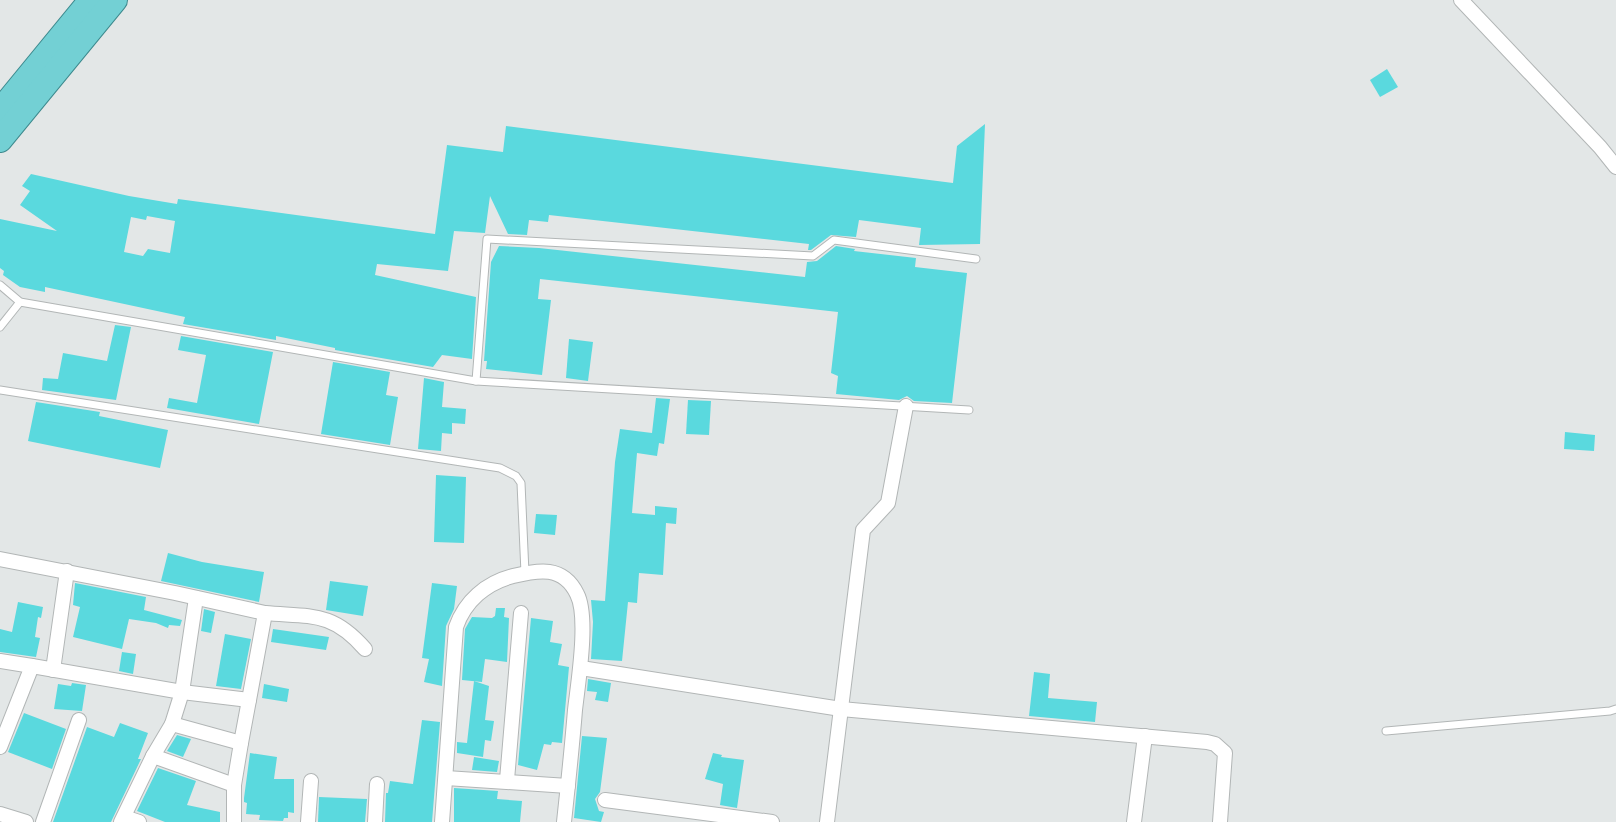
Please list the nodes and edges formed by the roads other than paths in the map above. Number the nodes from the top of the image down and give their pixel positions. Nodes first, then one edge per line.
1 (92, 0) edge
2 (115, 0) edge
3 (1461, 0) edge
4 (0, 111) edge
5 (0, 140) edge
6 (1616, 167) edge
7 (976, 259) dead end
8 (0, 285) edge
9 (20, 302) junction
10 (0, 327) edge
11 (476, 381) junction
12 (0, 390) edge
13 (906, 406) junction
14 (969, 410) dead end
15 (1, 564) edge
16 (67, 571) junction
17 (525, 573) junction
18 (196, 597) junction
19 (265, 613) junction
20 (521, 613) dead end
21 (365, 649) dead end
22 (0, 660) edge
23 (32, 666) junction
24 (581, 668) junction
25 (53, 670) junction
26 (182, 692) junction
27 (249, 700) junction
28 (841, 709) junction
29 (1616, 709) edge
30 (79, 720) dead end
31 (5, 723) edge
32 (172, 724) junction
33 (1386, 732) dead end
34 (1145, 736) junction
35 (241, 743) junction
36 (0, 747) edge
37 (153, 756) junction
38 (446, 778) junction
39 (507, 780) junction
40 (311, 781) dead end
41 (377, 784) dead end
42 (234, 785) junction
43 (568, 786) junction
44 (605, 800) dead end
45 (0, 814) edge
46 (122, 819) edge
47 (26, 822) edge
48 (43, 822) edge
49 (139, 822) edge
50 (234, 822) edge
51 (308, 822) edge
52 (375, 822) edge
53 (442, 822) edge
54 (564, 822) edge
55 (772, 822) edge
56 (827, 822) edge
57 (1134, 822) edge
58 (1220, 822) edge

1 - 4 highway
2 - 5 highway
3 - 6 street
7 - 11 lane
8 - 9 lane
9 - 10 lane
9 - 11 lane
11 - 13 lane
12 - 17 lane
13 - 14 lane
13 - 28 street
15 - 16 street
16 - 18 street
16 - 25 street
17 - 24 street
17 - 38 street
18 - 19 street
18 - 26 street
19 - 21 street
19 - 27 street
20 - 39 street
22 - 23 street
23 - 25 street
23 - 31 street
24 - 28 street
24 - 43 street
25 - 26 street
26 - 27 street
26 - 32 street
27 - 35 street
28 - 34 street
28 - 56 street
29 - 33 lane
30 - 48 street
31 - 36 street
32 - 35 street
32 - 37 street
34 - 57 street
34 - 58 street
35 - 42 street
37 - 42 street
37 - 46 street
38 - 39 street
38 - 53 street
39 - 43 street
40 - 51 street
41 - 52 street
42 - 50 street
43 - 54 street
44 - 55 street
45 - 47 street
46 - 49 street

